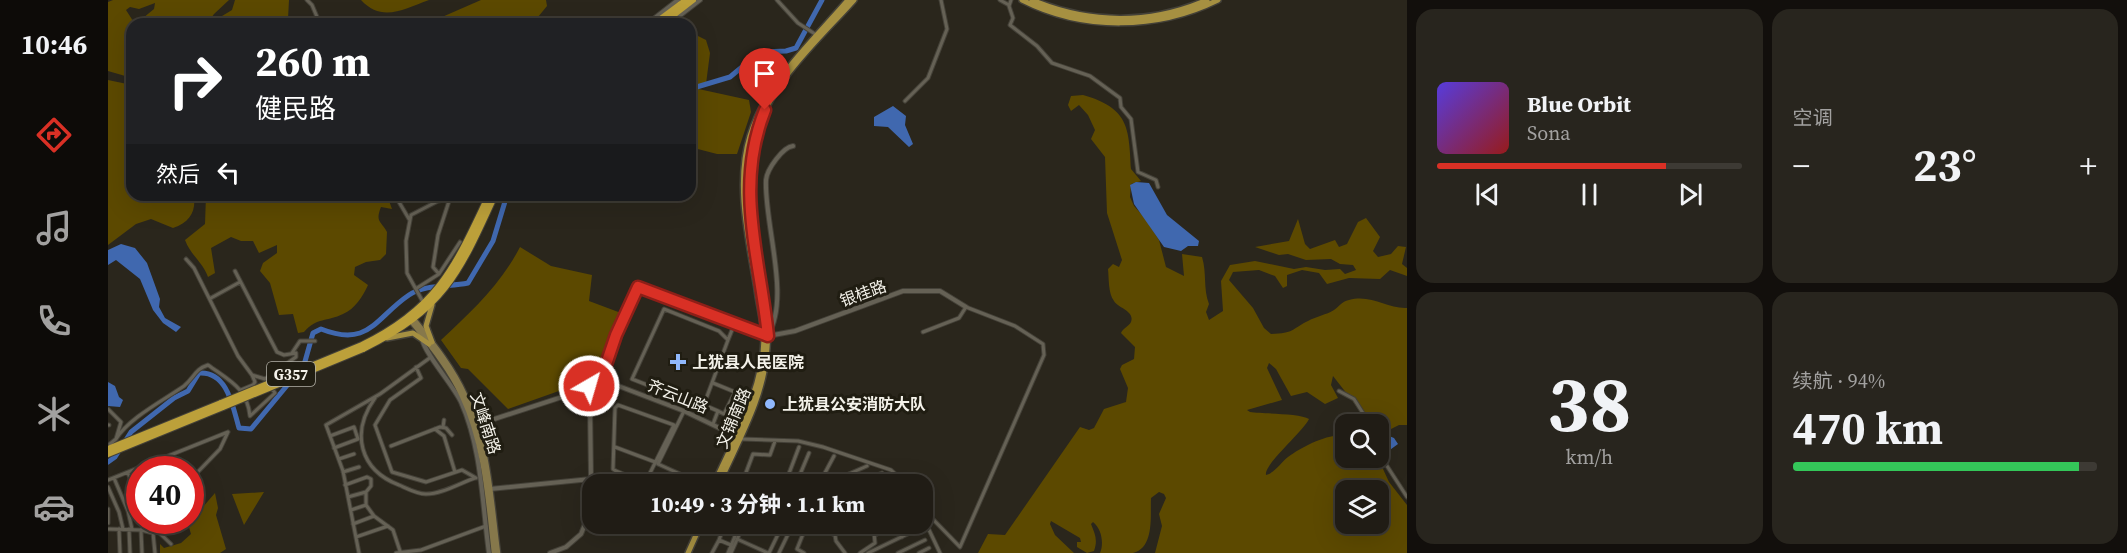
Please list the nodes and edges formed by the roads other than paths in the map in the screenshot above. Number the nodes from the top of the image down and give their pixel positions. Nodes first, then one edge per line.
1 (307, 0) edge
2 (678, 0) edge
3 (686, 0) edge
4 (693, 0) edge
5 (700, 0) edge
6 (777, 0) edge
7 (848, 0) edge
8 (854, 0) edge
9 (941, 0) edge
10 (1000, 0) edge
11 (1011, 0) edge
12 (1022, 0) edge
13 (1032, 0) edge
14 (1207, 0) edge
15 (1218, 0) edge
16 (1198, 2) edge
17 (1009, 6) junction
18 (317, 18) edge
19 (655, 18) edge
20 (662, 18) edge
21 (670, 18) edge
22 (677, 18) edge
23 (817, 35) junction
24 (905, 101) dead end
25 (793, 146) dead end
26 (1158, 187) dead end
27 (438, 201) edge
28 (450, 201) edge
29 (489, 201) edge
30 (399, 202) dead end
31 (410, 221) junction
32 (460, 242) dead end
33 (186, 259) dead end
34 (235, 271) dead end
35 (439, 274) junction
36 (240, 282) junction
37 (417, 288) junction
38 (210, 298) junction
39 (433, 301) junction
40 (424, 304) junction
41 (966, 307) junction
42 (412, 319) junction
43 (734, 326) junction
44 (923, 332) dead end
45 (766, 336) junction
46 (422, 337) junction
47 (386, 339) junction
48 (728, 340) junction
49 (315, 341) dead end
50 (430, 343) junction
51 (363, 347) junction
52 (292, 353) junction
53 (432, 356) junction
54 (416, 367) junction
55 (252, 375) junction
56 (264, 379) junction
57 (600, 382) junction
58 (713, 383) junction
59 (240, 390) junction
60 (1339, 391) dead end
61 (376, 397) junction
62 (706, 398) junction
63 (687, 402) junction
64 (703, 405) junction
65 (108, 409) edge
66 (684, 411) junction
67 (718, 411) junction
68 (1364, 414) edge
69 (444, 420) dead end
70 (713, 424) junction
71 (473, 426) junction
72 (443, 427) junction
73 (163, 429) junction
74 (435, 429) junction
75 (448, 430) junction
76 (452, 435) dead end
77 (330, 436) junction
78 (444, 436) junction
79 (737, 437) junction
80 (116, 439) junction
81 (774, 441) junction
82 (391, 446) dead end
83 (109, 447) edge
84 (615, 447) junction
85 (799, 447) dead end
86 (334, 448) junction
87 (809, 453) dead end
88 (108, 454) edge
89 (354, 454) dead end
90 (170, 456) edge
91 (834, 456) dead end
92 (339, 459) junction
93 (655, 462) junction
94 (204, 466) edge
95 (867, 466) dead end
96 (359, 467) dead end
97 (1388, 468) edge
98 (343, 472) junction
99 (455, 472) junction
100 (126, 474) edge
101 (591, 474) edge
102 (624, 474) edge
103 (651, 474) edge
104 (680, 474) edge
105 (723, 474) edge
106 (746, 474) edge
107 (789, 474) edge
108 (800, 474) edge
109 (824, 474) edge
110 (849, 474) edge
111 (895, 474) edge
112 (114, 478) junction
113 (483, 478) junction
114 (108, 480) edge
115 (582, 480) edge
116 (345, 485) junction
117 (108, 487) edge
118 (489, 489) junction
119 (366, 492) junction
120 (347, 497) junction
121 (1407, 497) edge
122 (366, 505) junction
123 (126, 506) edge
124 (108, 509) edge
125 (350, 511) junction
126 (374, 516) junction
127 (933, 519) edge
128 (108, 523) edge
129 (353, 524) junction
130 (490, 525) junction
131 (387, 526) junction
132 (108, 529) edge
133 (121, 529) junction
134 (126, 529) edge
135 (582, 532) edge
136 (130, 534) edge
137 (141, 534) edge
138 (153, 534) edge
139 (160, 534) edge
140 (695, 534) edge
141 (721, 534) edge
142 (736, 534) edge
143 (739, 534) edge
144 (778, 534) edge
145 (788, 534) edge
146 (803, 534) edge
147 (834, 534) edge
148 (901, 534) edge
149 (908, 534) edge
150 (931, 534) edge
151 (874, 535) edge
152 (356, 537) junction
153 (902, 537) junction
154 (737, 539) junction
155 (719, 540) junction
156 (925, 540) dead end
157 (171, 544) dead end
158 (731, 544) junction
159 (929, 548) dead end
160 (795, 551) edge
161 (398, 552) edge
162 (120, 553) edge
163 (130, 553) edge
164 (142, 553) edge
165 (155, 553) edge
166 (359, 553) edge
167 (489, 553) edge
168 (496, 553) edge
169 (550, 553) edge
170 (686, 553) edge
171 (712, 553) edge
172 (729, 553) edge
173 (769, 553) edge
174 (779, 553) edge
175 (804, 553) edge
176 (843, 553) edge
177 (860, 553) edge
178 (868, 553) edge
179 (898, 553) edge
180 (919, 553) edge
181 (940, 553) edge

1 - 18 street
2 - 19 street
3 - 20 highway
4 - 21 highway
5 - 22 street
6 - 23 street
7 - 23 main road, 文锦南路
8 - 45 main road, 文锦南路
9 - 24 street
10 - 17 street
11 - 17 street
12 - 15 main road
13 - 16 main road
14 - 16 main road
17 - 26 street
23 - 45 main road, 文锦南路
25 - 45 street
27 - 31 street
28 - 35 street
29 - 39 highway, G357
30 - 31 street
31 - 37 street
32 - 35 street
33 - 38 street
34 - 36 street
35 - 37 street
36 - 38 street
36 - 52 street
37 - 40 street
38 - 55 street
39 - 40 highway, G357
39 - 42 highway, G357
39 - 50 main road
40 - 42 highway, G357
41 - 44 street
41 - 45 street, 银桂路
41 - 127 street
42 - 46 main road
42 - 47 highway, G357
42 - 50 main road, 文峰南路
42 - 51 highway, G357
43 - 45 street
43 - 48 street
43 - 57 street
45 - 79 main road, 文锦南路
46 - 47 main road
46 - 50 main road
46 - 53 street
47 - 51 highway, G357
48 - 58 street
48 - 63 street
49 - 52 street
50 - 71 main road, 文峰南路
51 - 73 highway, G357, bridge
52 - 56 street
53 - 54 street
53 - 71 street
54 - 61 street
54 - 99 street
55 - 56 street
55 - 59 street
56 - 59 street
57 - 66 street, 齐云山路
57 - 71 street
57 - 101 street
58 - 62 street
58 - 67 street
59 - 80 street
60 - 68 street
61 - 77 street
61 - 113 street
62 - 63 street
62 - 64 street
63 - 64 street
64 - 67 street
65 - 80 street
66 - 70 street, 齐云山路
66 - 104 street
67 - 70 street
69 - 72 street
70 - 79 street, 齐云山路
71 - 113 main road, 文峰南路
71 - 113 street
72 - 74 street
72 - 75 street
73 - 83 highway, G357
73 - 88 highway, G357
74 - 78 street
74 - 82 street
75 - 76 street
75 - 78 street
77 - 86 street
77 - 86 street
78 - 99 street
79 - 81 street
79 - 105 main road, 文锦南路
80 - 83 street
81 - 106 street
81 - 111 street
84 - 93 street
84 - 93 street
84 - 102 street
85 - 107 street
86 - 92 street
87 - 108 street
89 - 92 street
90 - 94 street
91 - 109 street
92 - 98 street
93 - 103 street
95 - 110 street
96 - 98 street
97 - 121 street
98 - 116 street
99 - 113 street
100 - 112 street
112 - 114 street
112 - 123 street
113 - 118 main road, 文峰南路
113 - 130 street
115 - 118 street
116 - 119 street
116 - 120 street
117 - 133 street
118 - 130 main road, 文峰南路
119 - 120 street
119 - 122 street
120 - 125 street
122 - 125 street
122 - 126 street
124 - 128 street
125 - 129 street
126 - 129 street
126 - 131 street
129 - 152 street
130 - 161 street
130 - 167 street
130 - 168 main road, 文峰南路
131 - 152 street
131 - 161 street
132 - 133 street
133 - 134 street
133 - 162 street
135 - 169 street
136 - 163 street
137 - 164 street
138 - 165 street
139 - 157 street
140 - 170 main road
141 - 155 street
142 - 158 street
143 - 154 street
144 - 173 street
145 - 174 street
146 - 160 street
147 - 176 street
148 - 153 street
149 - 153 street
150 - 181 street
151 - 177 street
152 - 166 street
153 - 178 street
154 - 172 street
154 - 173 street
155 - 158 street
155 - 171 street
156 - 179 street
158 - 172 street
159 - 180 street
160 - 175 street

